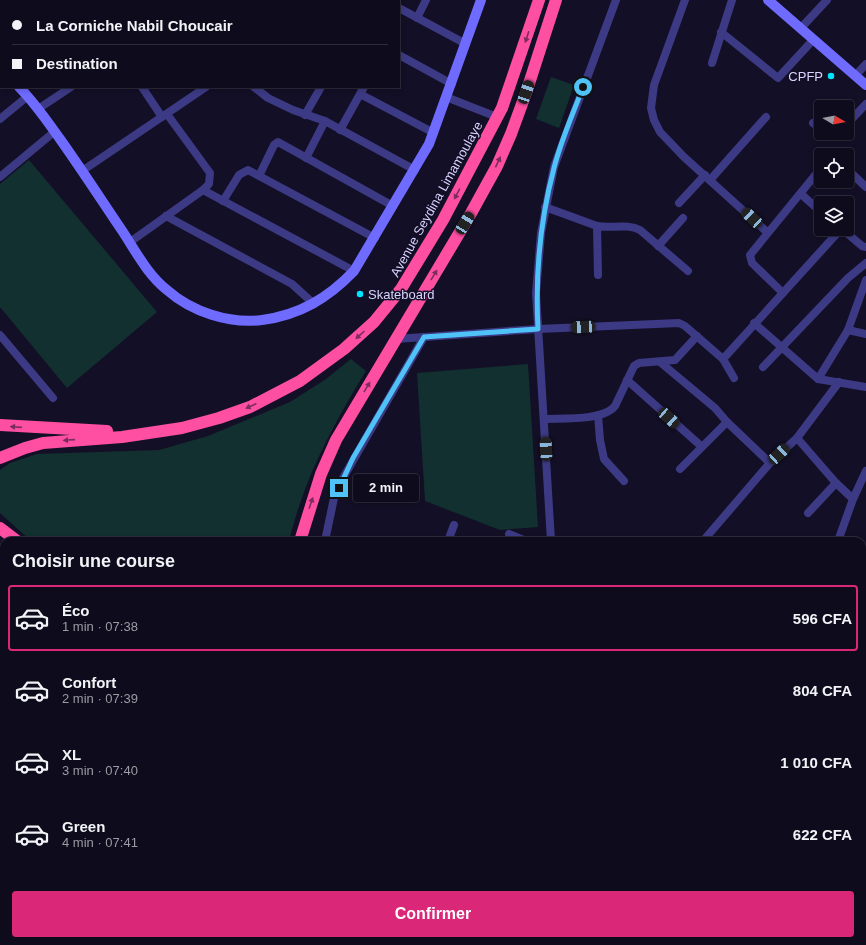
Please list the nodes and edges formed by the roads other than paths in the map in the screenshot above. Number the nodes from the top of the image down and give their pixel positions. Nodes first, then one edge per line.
1 (426, 0) edge
2 (482, 0) edge
3 (539, 0) edge
4 (556, 0) edge
5 (616, 0) edge
6 (685, 0) edge
7 (732, 0) edge
8 (827, 0) edge
9 (772, 1) edge
10 (400, 9) edge
11 (417, 18) junction
12 (800, 29) junction
13 (721, 32) junction
14 (813, 40) junction
15 (466, 44) junction
16 (400, 56) edge
17 (712, 63) dead end
18 (866, 64) edge
19 (855, 76) junction
20 (452, 84) junction
21 (866, 86) edge
22 (20, 88) edge
23 (70, 88) edge
24 (143, 88) edge
25 (204, 88) edge
26 (255, 88) edge
27 (320, 88) edge
28 (362, 91) edge
29 (28, 96) junction
30 (446, 97) junction
31 (866, 104) edge
32 (38, 109) junction
33 (164, 115) junction
34 (305, 115) junction
35 (497, 117) junction
36 (766, 117) dead end
37 (854, 117) edge
38 (0, 119) edge
39 (325, 121) junction
40 (340, 130) junction
41 (54, 132) junction
42 (434, 133) junction
43 (306, 158) junction
44 (415, 170) junction
45 (82, 171) junction
46 (259, 176) junction
47 (854, 176) edge
48 (0, 177) edge
49 (814, 177) edge
50 (708, 178) junction
51 (866, 187) edge
52 (203, 190) junction
53 (800, 194) junction
54 (223, 201) junction
55 (679, 204) dead end
56 (393, 206) junction
57 (814, 206) edge
58 (545, 208) junction
59 (166, 216) junction
60 (683, 218) dead end
61 (597, 226) junction
62 (767, 232) junction
63 (836, 236) edge
64 (850, 236) edge
65 (374, 238) junction
66 (130, 242) junction
67 (658, 246) junction
68 (866, 247) edge
69 (866, 263) edge
70 (688, 270) dead end
71 (354, 271) junction
72 (598, 275) dead end
73 (866, 280) edge
74 (783, 293) junction
75 (314, 304) junction
76 (754, 323) junction
77 (538, 329) junction
78 (848, 330) junction
79 (866, 334) edge
80 (0, 335) edge
81 (697, 336) junction
82 (424, 337) junction
83 (396, 339) junction
84 (781, 348) junction
85 (723, 359) junction
86 (660, 362) junction
87 (763, 367) dead end
88 (734, 378) dead end
89 (818, 379) junction
90 (627, 380) junction
91 (839, 382) junction
92 (866, 387) edge
93 (53, 398) dead end
94 (598, 415) junction
95 (544, 419) junction
96 (727, 422) junction
97 (0, 425) edge
98 (150, 433) junction
99 (797, 438) junction
100 (701, 446) junction
101 (0, 458) edge
102 (770, 463) junction
103 (680, 469) dead end
104 (865, 474) edge
105 (624, 481) dead end
106 (836, 483) junction
107 (853, 499) junction
108 (808, 513) dead end
109 (454, 525) dead end
110 (0, 528) edge
111 (508, 534) dead end
112 (12, 537) edge
113 (301, 537) edge
114 (326, 537) edge
115 (450, 537) edge
116 (516, 537) edge
117 (551, 537) edge
118 (708, 537) edge
119 (839, 537) edge

1 - 11 street
2 - 15 street
3 -> 35 highway, Avenue Seydina Limamoulaye
83 -> 4 highway
5 - 58 street
6 - 50 street
7 - 13 street
8 - 12 street
9 - 12 street
10 - 11 street
11 - 15 street
12 - 14 street
13 - 14 street
13 - 17 street
14 - 19 street
15 - 20 street
16 - 20 street
18 - 19 street
19 - 21 street
20 - 30 street
22 - 29 street
23 - 32 street
24 - 33 street
25 - 33 street
26 - 34 street
27 - 34 street
28 - 40 street
28 - 42 street
29 - 32 street
29 - 38 street
30 - 35 street
30 - 42 street
31 - 37 street
32 - 41 street
33 - 45 street
33 - 52 street
34 - 39 street
35 -> 98 highway, Avenue Seydina Limamoulaye
36 - 50 street
39 - 40 street
39 - 43 street
40 - 44 street
41 - 45 street
41 - 48 street
42 - 44 street
43 - 46 street
43 - 56 street
44 - 56 street
45 - 66 street
46 - 54 street
46 - 65 street
47 - 51 street
49 - 53 street
50 - 55 street
50 - 62 street
52 - 54 street
52 - 59 street
53 - 57 street
53 - 62 street
54 - 71 street
56 - 65 street
58 - 61 street
58 - 77 street
59 - 66 street
59 - 75 street
60 - 67 street
61 - 67 street
61 - 72 street
62 - 74 street
63 - 74 street
64 - 68 street
65 - 71 street
66 - 75 street
67 - 70 street
69 - 84 street
71 - 75 street
73 - 78 street
74 - 76 street
76 - 84 street
76 - 85 street
77 - 81 street
77 - 82 street
77 - 95 street
78 - 79 street
78 - 89 street
80 - 93 street
81 - 85 street
81 - 86 street
82 - 83 street
82 - 114 street
113 -> 83 highway
84 - 87 street
84 - 89 street
85 - 88 street
86 - 90 street
86 - 96 street
89 - 91 street
90 - 94 street
90 - 100 street
91 - 92 street
91 - 99 street
94 - 95 street
94 - 105 street
95 - 117 street
96 - 100 street
96 - 102 street
98 -> 97 highway
98 -> 101 highway
99 - 102 street
99 - 106 street
100 - 103 street
102 - 118 street
104 - 107 street
106 - 107 street
106 - 108 street
107 - 119 street
109 - 115 street
110 - 112 highway
111 - 116 street

